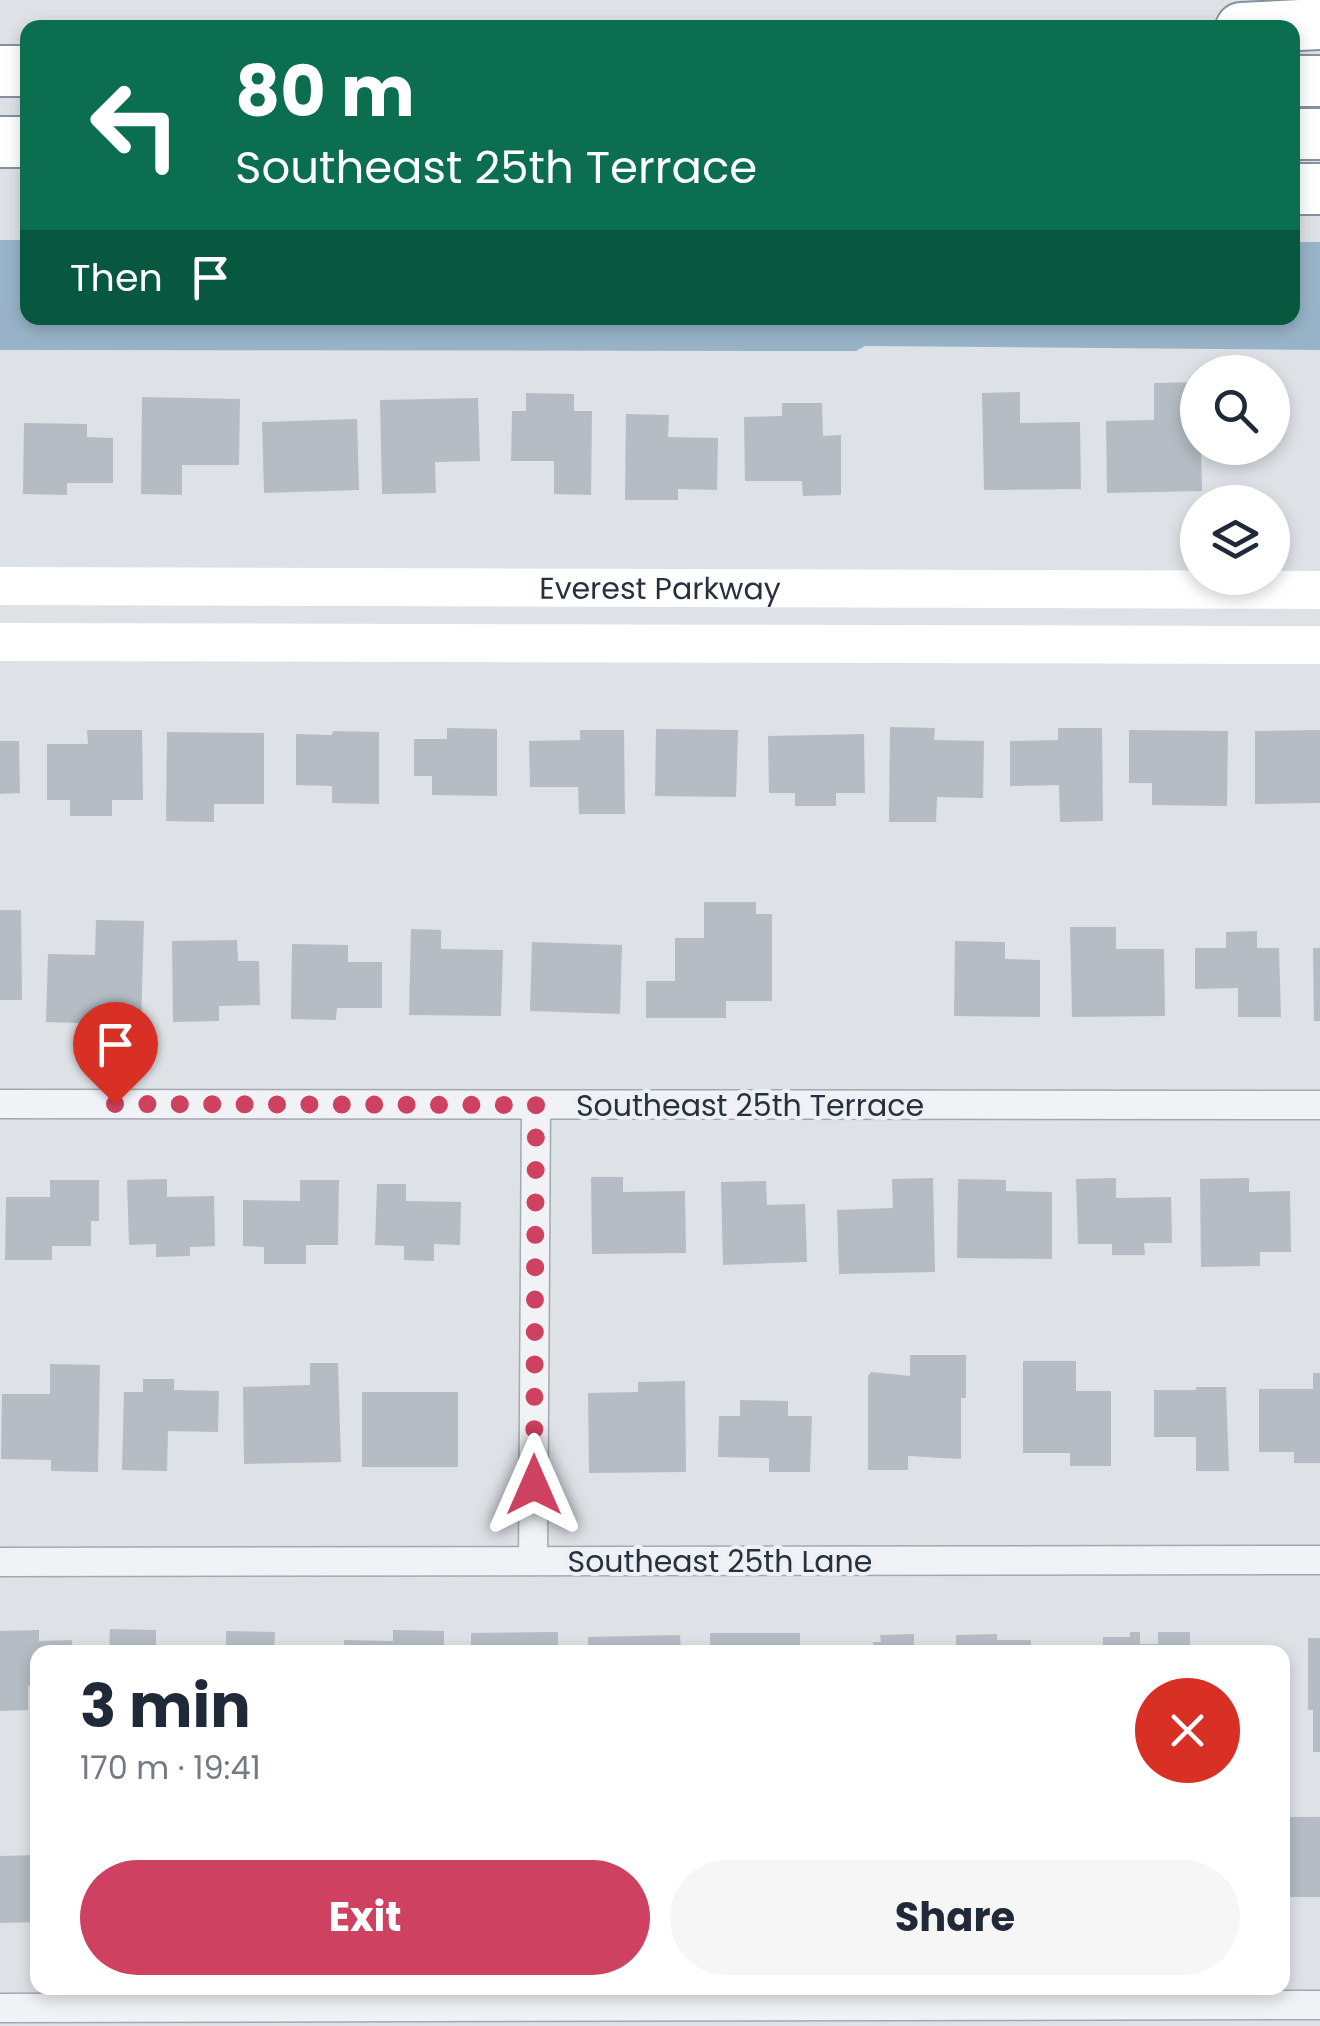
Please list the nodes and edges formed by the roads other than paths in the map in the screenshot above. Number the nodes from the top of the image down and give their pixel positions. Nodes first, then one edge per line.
1 (0, 586) edge
2 (915, 589) junction
3 (1320, 590) edge
4 (0, 642) edge
5 (914, 644) junction
6 (1320, 645) edge
7 (0, 1104) edge
8 (1320, 1104) edge
9 (536, 1105) junction
10 (1320, 1560) edge
11 (534, 1561) junction
12 (0, 1562) edge
13 (1320, 2006) edge
14 (0, 2008) edge
15 (546, 2017) edge

1 - 2 street, Everest Parkway
2 - 3 street, Everest Parkway
2 - 5 street
4 - 5 street, Everest Parkway
5 - 6 street, Everest Parkway
7 - 9 street, Southeast 25th Terrace
8 - 9 street, Southeast 25th Terrace
9 - 11 street
10 - 11 street, Southeast 25th Lane
11 - 12 street, Southeast 25th Lane
13 - 15 street
14 - 15 street

